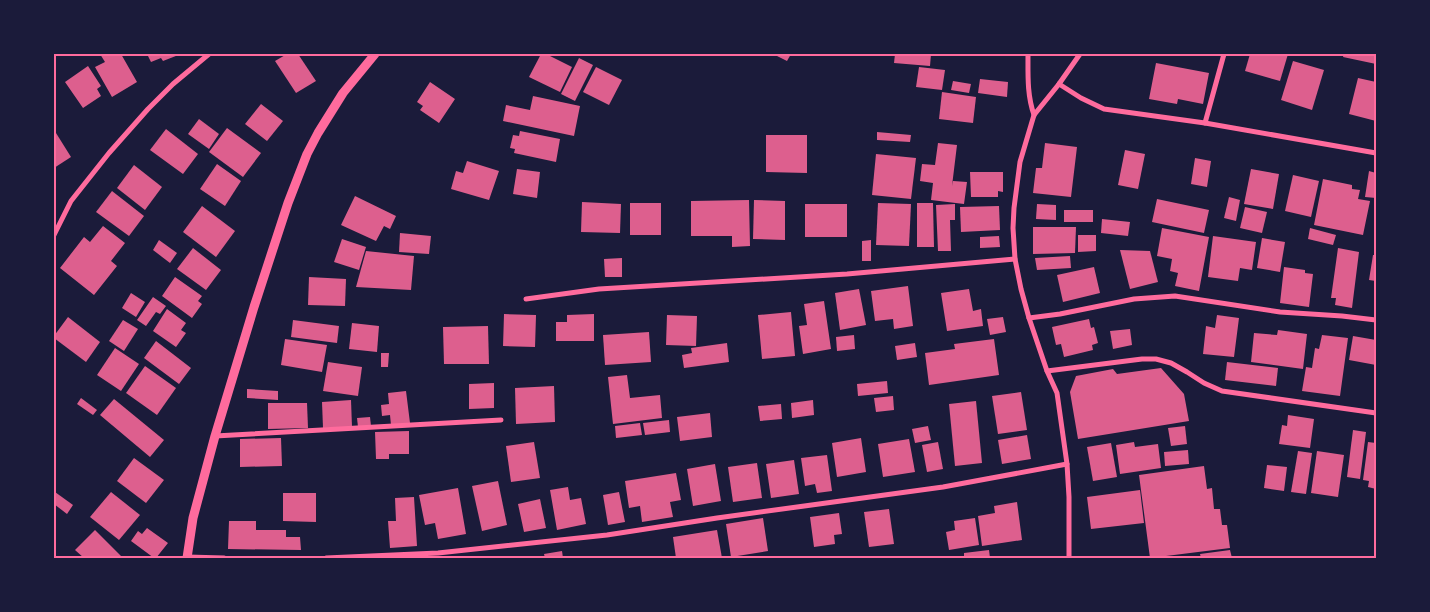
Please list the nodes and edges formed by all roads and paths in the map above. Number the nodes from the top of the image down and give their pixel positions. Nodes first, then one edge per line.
1 (210, 54) edge
2 (375, 54) edge
3 (1028, 54) edge
4 (1080, 54) edge
5 (1224, 54) edge
6 (1059, 84) junction
7 (1034, 115) junction
8 (1205, 123) junction
9 (1376, 154) edge
10 (54, 235) edge
11 (1016, 258) junction
12 (526, 299) dead end
13 (1029, 318) junction
14 (1376, 320) edge
15 (1047, 371) junction
16 (1376, 413) edge
17 (501, 420) dead end
18 (215, 436) junction
19 (1067, 464) junction
20 (187, 558) edge
21 (224, 558) edge
22 (326, 558) edge
23 (1069, 558) edge

1 - 10 street
2 - 18 street
3 - 7 street
4 - 6 street
5 - 8 street
6 - 7 street
6 - 8 street
7 - 11 street
8 - 9 street
11 - 12 street
11 - 13 street
13 - 14 street
13 - 15 street
15 - 16 street
15 - 19 street
17 - 18 street
18 - 20 street
19 - 22 street
19 - 23 street
20 - 21 street

